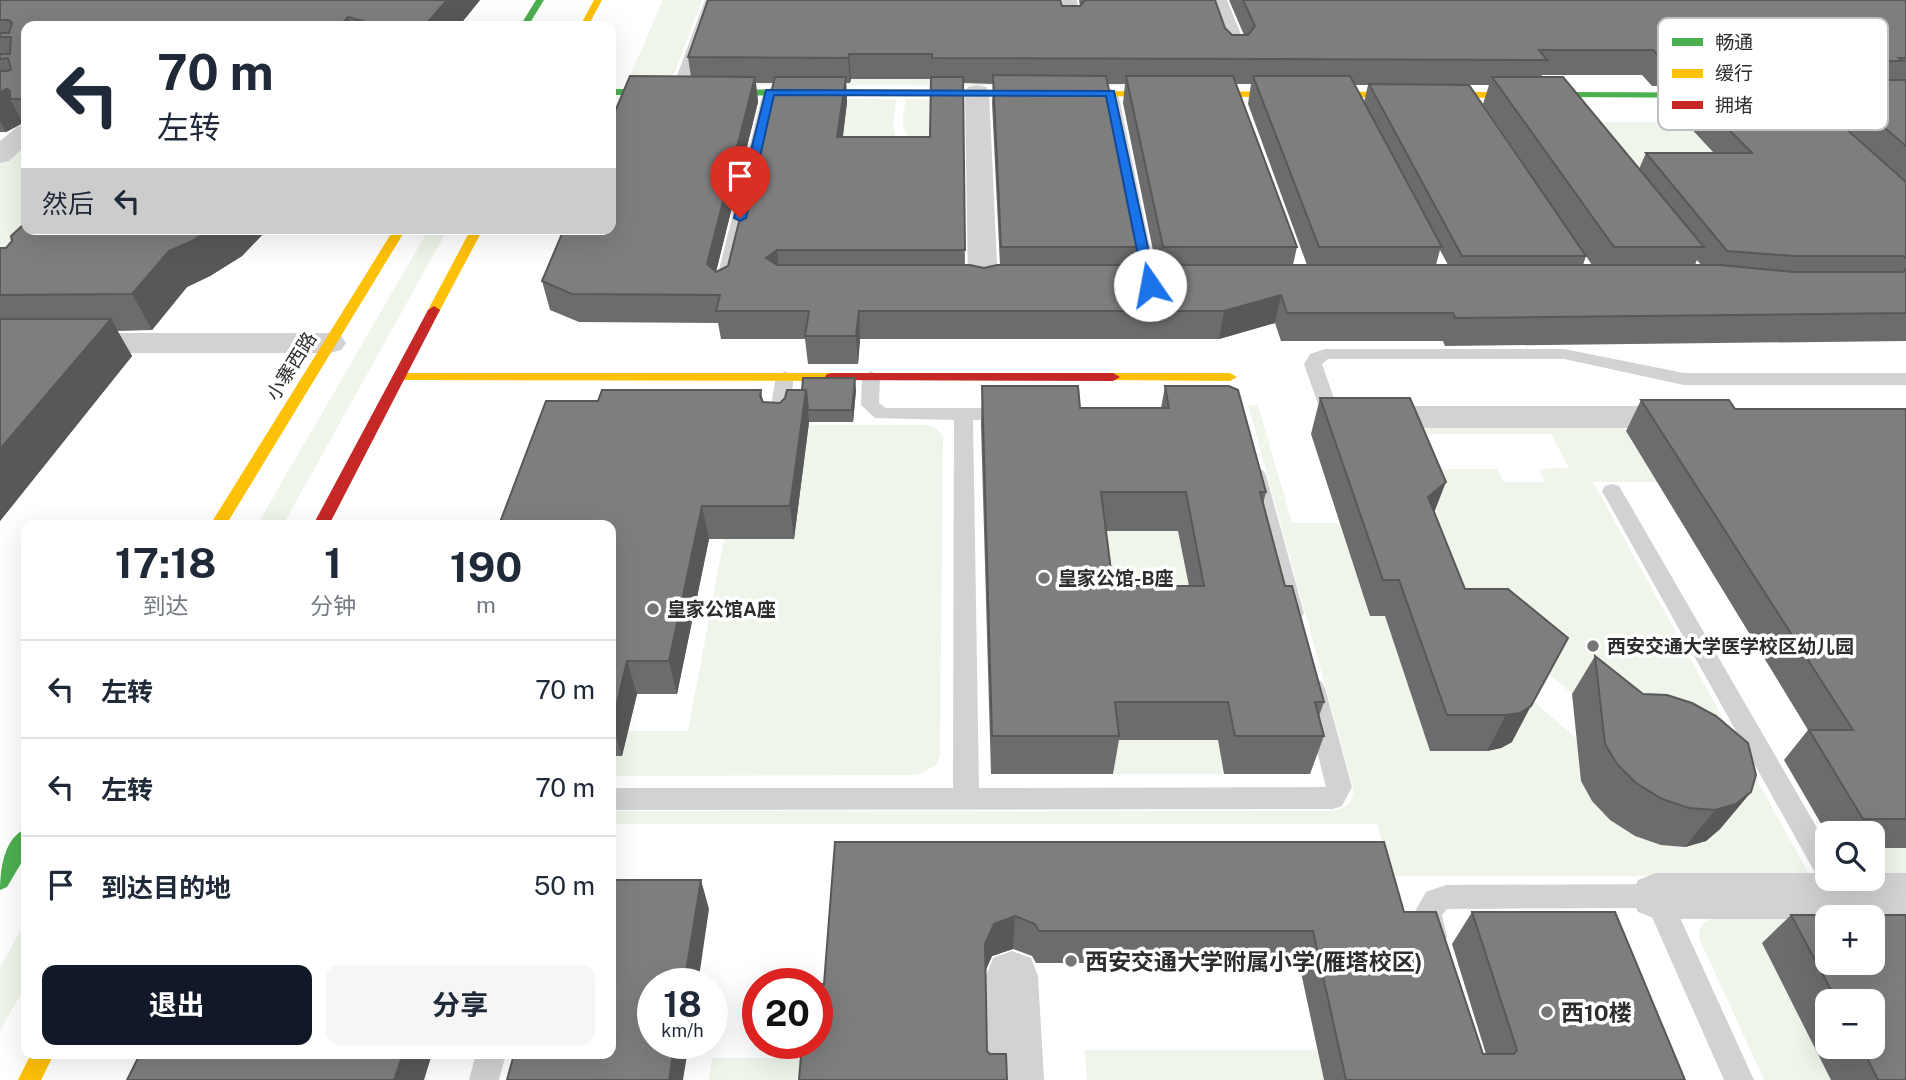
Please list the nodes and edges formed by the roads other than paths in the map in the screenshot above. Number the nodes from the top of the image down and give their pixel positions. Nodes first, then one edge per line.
1 (540, 0) edge
2 (598, 0) edge
3 (711, 0) edge
4 (1066, 0) edge
5 (1216, 0) edge
6 (527, 21) edge
7 (587, 21) edge
8 (1070, 23) edge
9 (1236, 52) edge
10 (616, 92) edge
11 (678, 92) junction
12 (770, 92) junction
13 (977, 92) junction
14 (1111, 93) junction
15 (1466, 94) junction
16 (1556, 94) junction
17 (1658, 95) edge
18 (1888, 96) edge
19 (1906, 96) edge
20 (1572, 115) edge
21 (1481, 116) edge
22 (21, 136) edge
23 (0, 155) edge
24 (396, 235) edge
25 (474, 235) edge
26 (725, 279) edge
27 (983, 285) edge
28 (1150, 285) edge
29 (0, 342) edge
30 (330, 342) junction
31 (399, 377) junction
32 (785, 377) junction
33 (871, 377) junction
34 (1230, 377) dead end
35 (1906, 379) edge
36 (1327, 404) joint
37 (963, 414) junction
38 (1030, 414) edge
39 (1712, 417) edge
40 (777, 429) edge
41 (1251, 455) edge
42 (1612, 491) dead end
43 (221, 520) edge
44 (324, 520) edge
45 (1296, 628) edge
46 (1307, 667) edge
47 (616, 799) edge
48 (966, 799) junction
49 (21, 846) edge
50 (1815, 850) edge
51 (0, 881) edge
52 (1815, 883) edge
53 (1880, 891) edge
54 (1656, 896) junction
55 (1906, 896) edge
56 (1441, 963) edge
57 (1012, 976) dead end
58 (40, 1059) edge
59 (490, 1059) edge
60 (29, 1080) edge
61 (484, 1080) edge
62 (1016, 1080) edge
63 (1739, 1080) edge

1 - 6 street
2 - 7 street
3 - 11 lane
4 - 8 street
5 - 9 street
10 - 11 street
11 - 12 street
12 - 13 street
12 - 26 lane
13 - 14 street
13 - 27 street
14 - 15 street
14 - 28 lane
15 - 16 street
15 - 21 lane
16 - 17 street
16 - 20 lane
18 - 19 street
22 - 23 street
24 - 30 street, 小寨西路
25 - 31 street
29 - 30 street
30 - 43 street, 小寨西路
31 - 32 street
31 - 44 street
32 - 33 street
32 - 40 lane
33 - 34 street
33 - 37 lane
35 - 36 lane
36 - 39 street
37 - 38 lane
37 - 48 lane
41 - 45 lane
42 - 50 lane
46 - 48 lane
47 - 48 lane
49 - 51 street
52 - 54 street
53 - 55 street
54 - 56 lane
54 - 63 lane
57 - 62 street
58 - 60 street
59 - 61 lane

